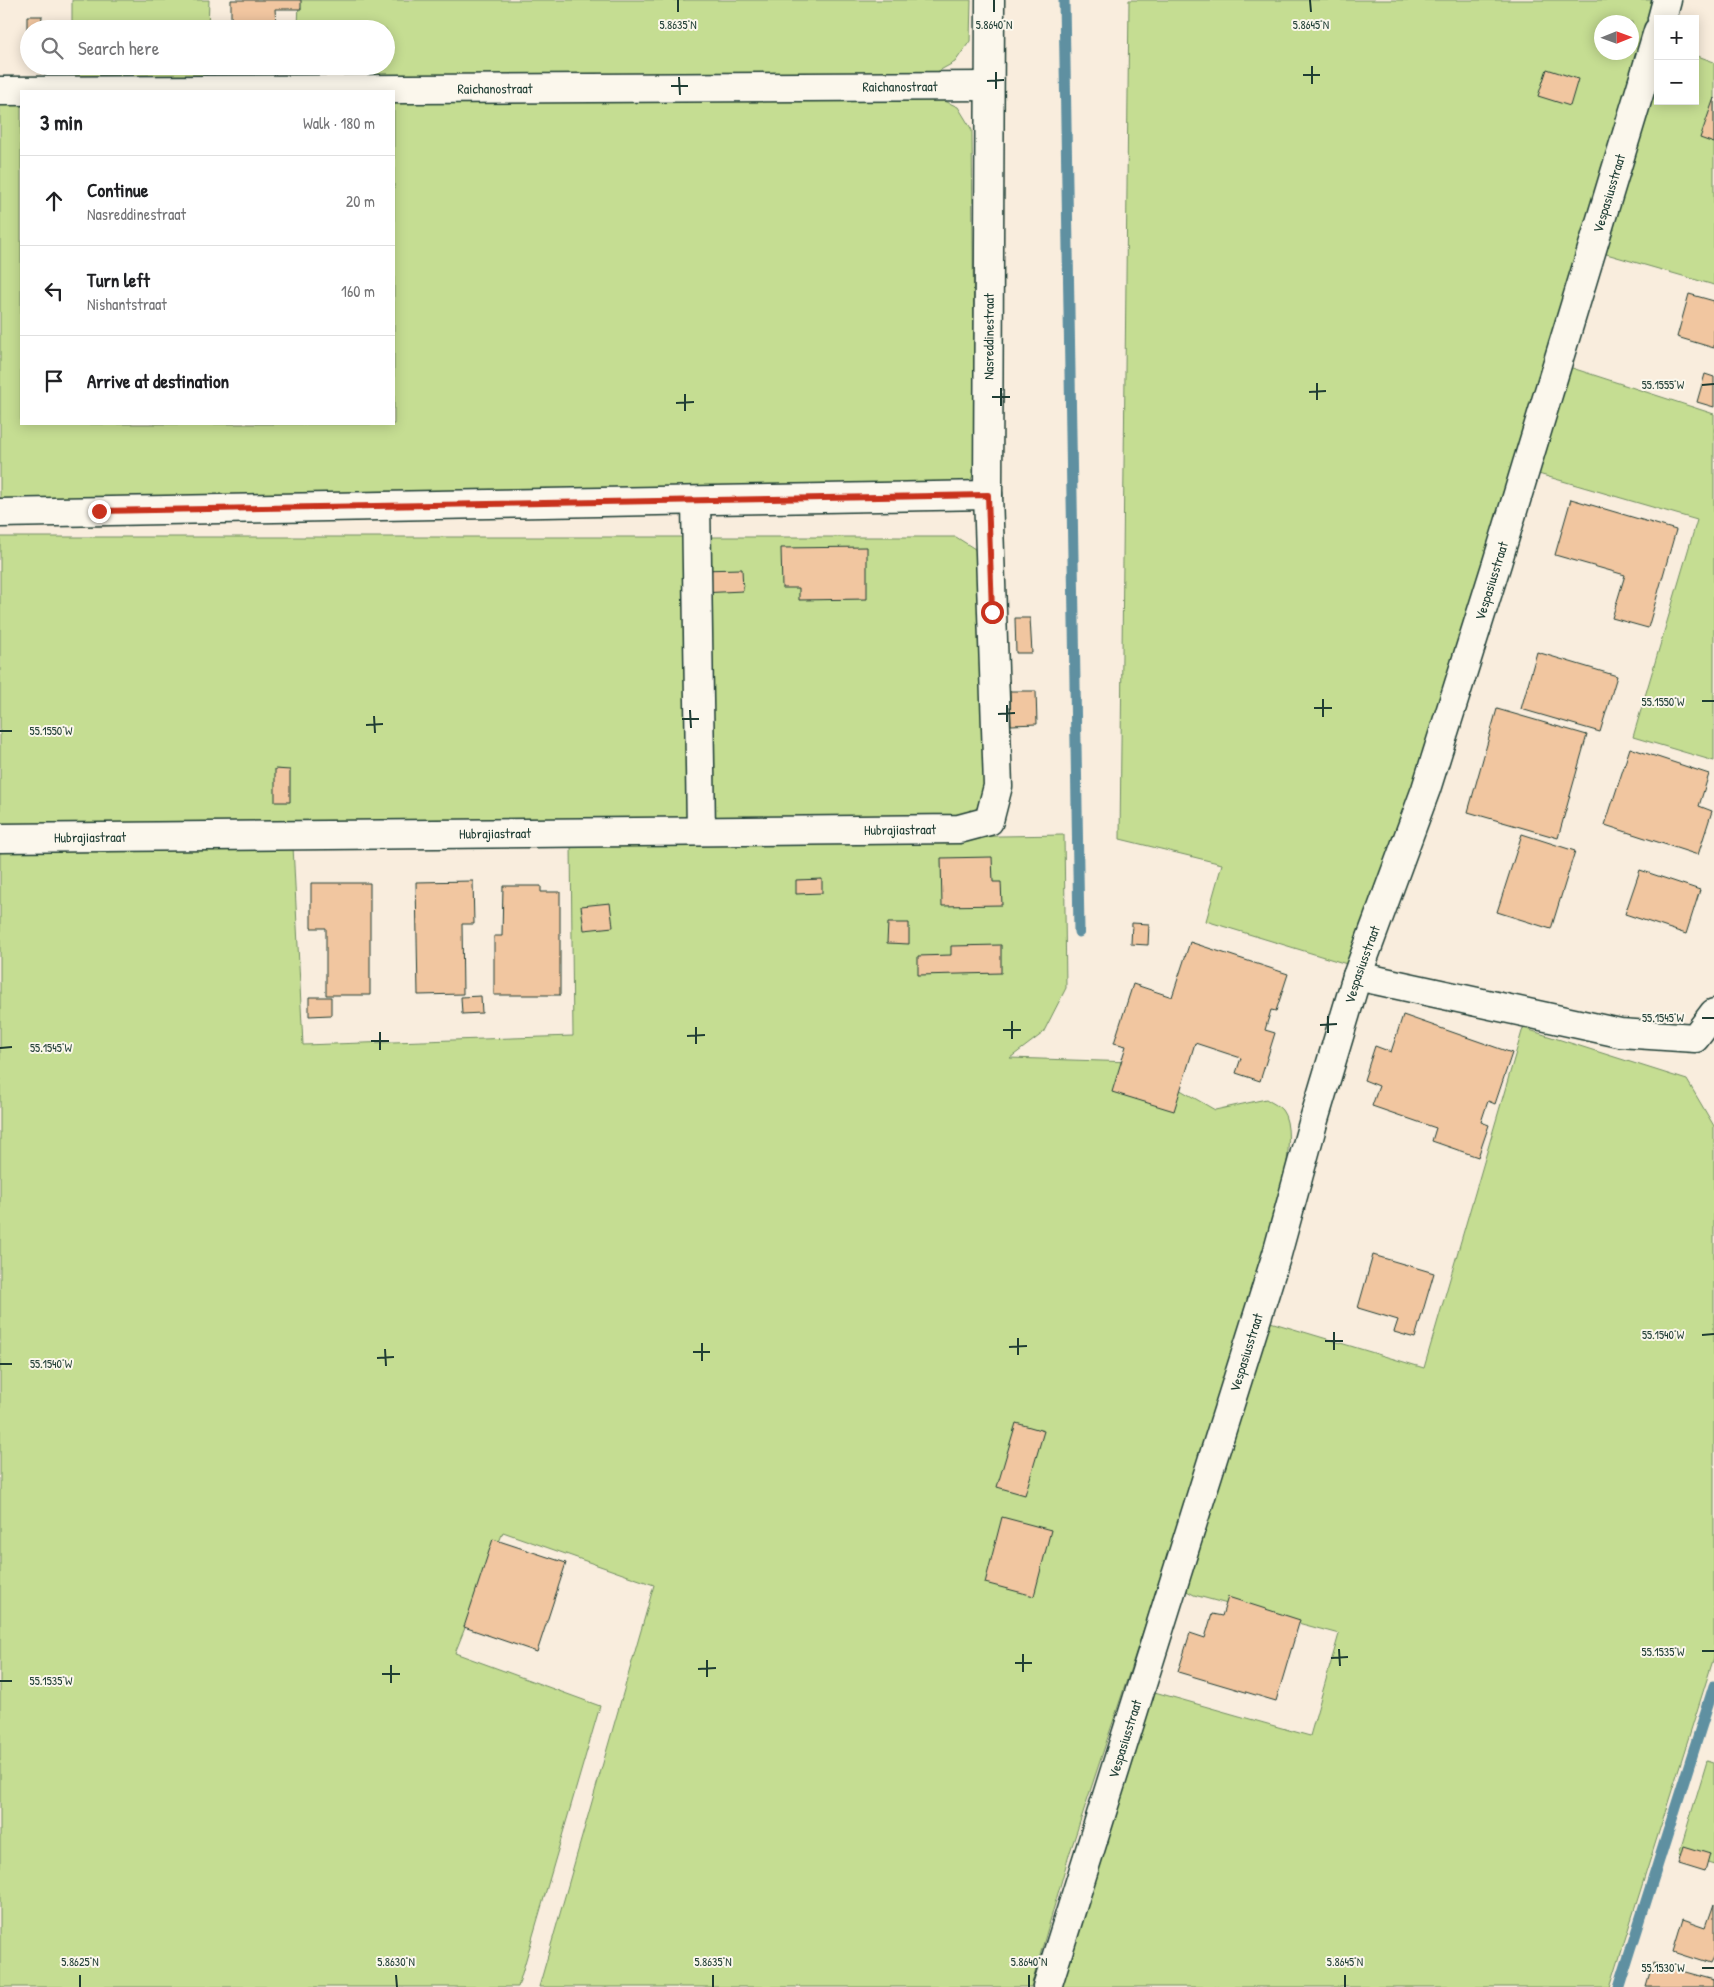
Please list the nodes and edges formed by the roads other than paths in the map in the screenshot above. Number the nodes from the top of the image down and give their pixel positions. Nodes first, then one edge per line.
1 (990, 0) edge
2 (1667, 0) edge
3 (1663, 15) edge
4 (1654, 45) edge
5 (990, 86) junction
6 (198, 90) edge
7 (0, 91) edge
8 (20, 91) edge
9 (988, 495) junction
10 (696, 501) junction
11 (0, 513) edge
12 (989, 821) joint
13 (701, 832) junction
14 (0, 838) edge
15 (1356, 976) junction
16 (1714, 1013) edge
17 (1047, 1987) edge

1 - 5 street, Nasreddinestraat
2 - 3 street
4 - 15 street, Vespasiusstraat
5 - 6 street, Raichanostraat
5 - 9 street, Nasreddinestraat
7 - 8 street, Raichanostraat
9 - 10 street
9 - 12 street, Nasreddinestraat
10 - 11 street
10 - 13 street
12 - 13 street, Hubrajiastraat
13 - 14 street, Hubrajiastraat
15 - 16 street
15 - 17 street, Vespasiusstraat

